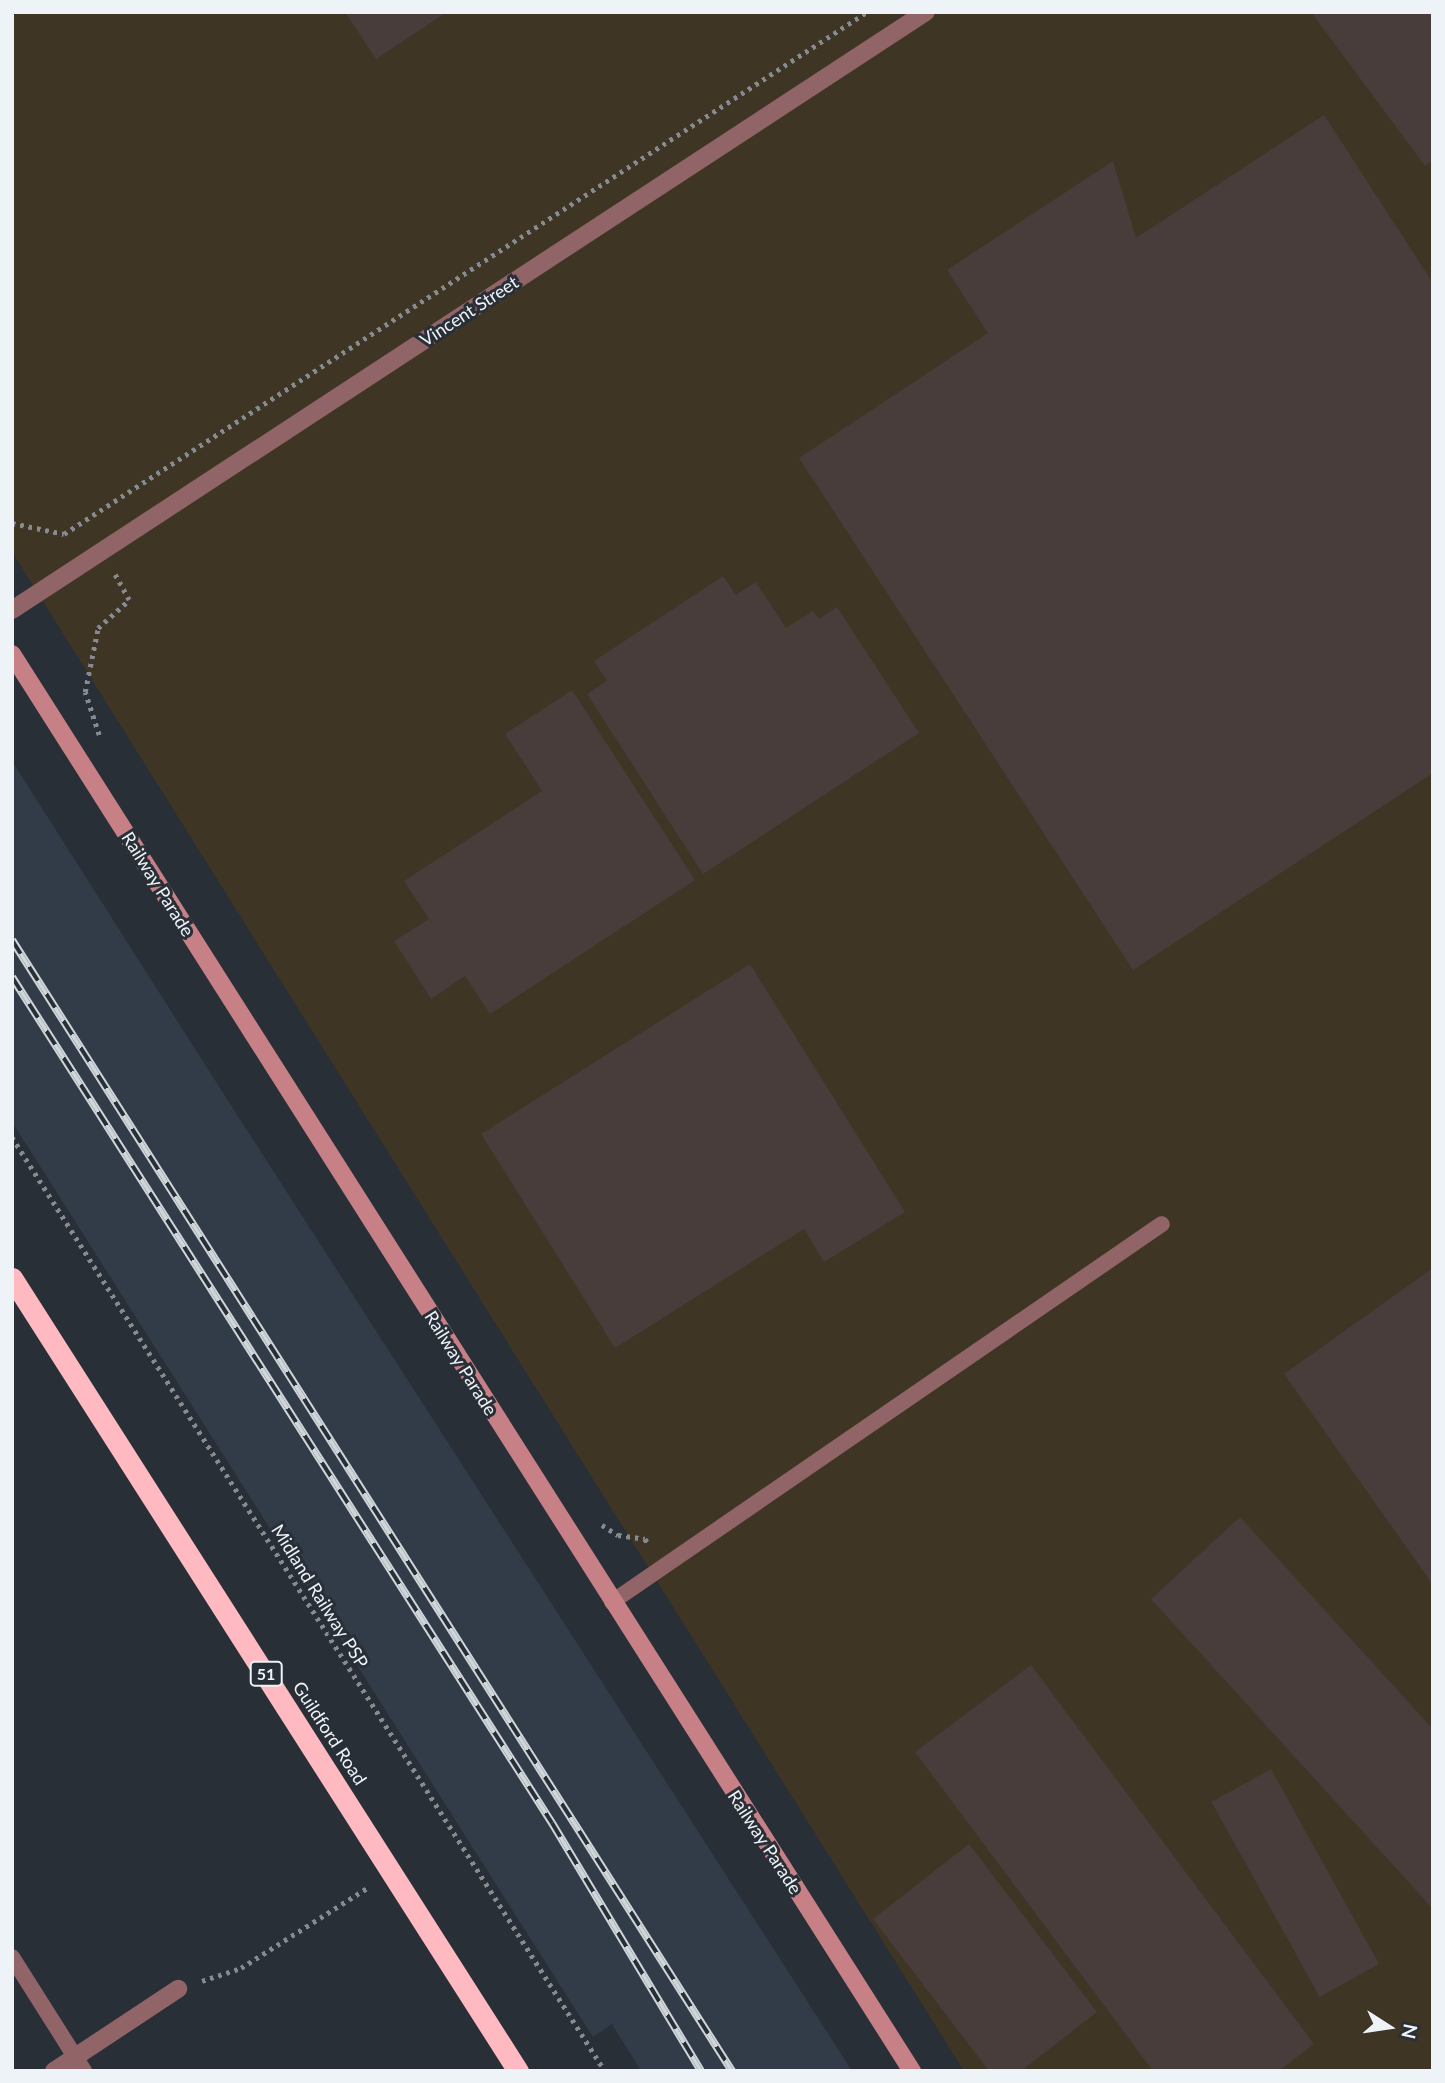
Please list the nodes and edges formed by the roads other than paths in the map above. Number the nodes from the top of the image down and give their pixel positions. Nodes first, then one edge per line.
1 (926, 12) edge
2 (12, 610) edge
3 (12, 654) edge
4 (1162, 1224) dead end
5 (12, 1278) edge
6 (612, 1602) junction
7 (12, 1957) edge
8 (178, 1989) road end
9 (80, 2064) edge
10 (54, 2071) edge
11 (518, 2071) edge
12 (912, 2071) edge

1 - 2 street, Vincent Street
3 - 6 street, Railway Parade
4 - 6 lane
5 - 11 highway, Guildford Road / 51
6 - 12 street, Railway Parade
7 - 9 lane
8 - 9 street
9 - 10 street

